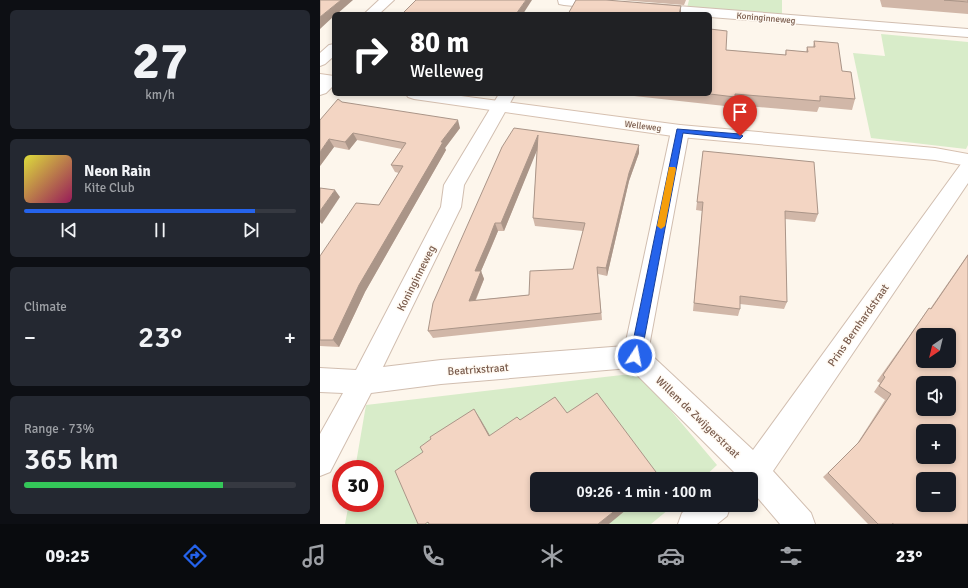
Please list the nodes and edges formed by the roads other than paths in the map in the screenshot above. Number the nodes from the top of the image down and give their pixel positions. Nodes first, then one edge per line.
1 (387, 0) edge
2 (564, 1) edge
3 (619, 6) edge
4 (635, 7) edge
5 (373, 12) edge
6 (557, 12) edge
7 (699, 12) edge
8 (712, 13) edge
9 (968, 33) edge
10 (332, 50) edge
11 (320, 61) edge
12 (439, 96) edge
13 (503, 101) edge
14 (680, 131) junction
15 (968, 160) edge
16 (968, 169) edge
17 (635, 356) junction
18 (320, 380) edge
19 (363, 382) junction
20 (320, 462) edge
21 (747, 472) edge
22 (754, 472) edge
23 (758, 483) edge
24 (708, 512) edge
25 (693, 524) edge
26 (800, 524) edge

1 - 5 street
2 - 3 street
2 - 6 street
4 - 7 street, Koninginneweg
8 - 9 street, Koninginneweg
10 - 11 street
12 - 13 street, Welleweg
13 - 14 street, Welleweg
13 - 19 street, Koninginneweg
14 - 15 street, Welleweg
14 - 17 street
16 - 22 street, Prins Bernhardstraat
17 - 19 street, Beatrixstraat
17 - 21 street, Willem de Zwijgerstraat
18 - 19 street, Beatrixstraat
19 - 20 street, Koninginneweg
23 - 26 street, Willem de Zwijgerstraat
24 - 25 street

